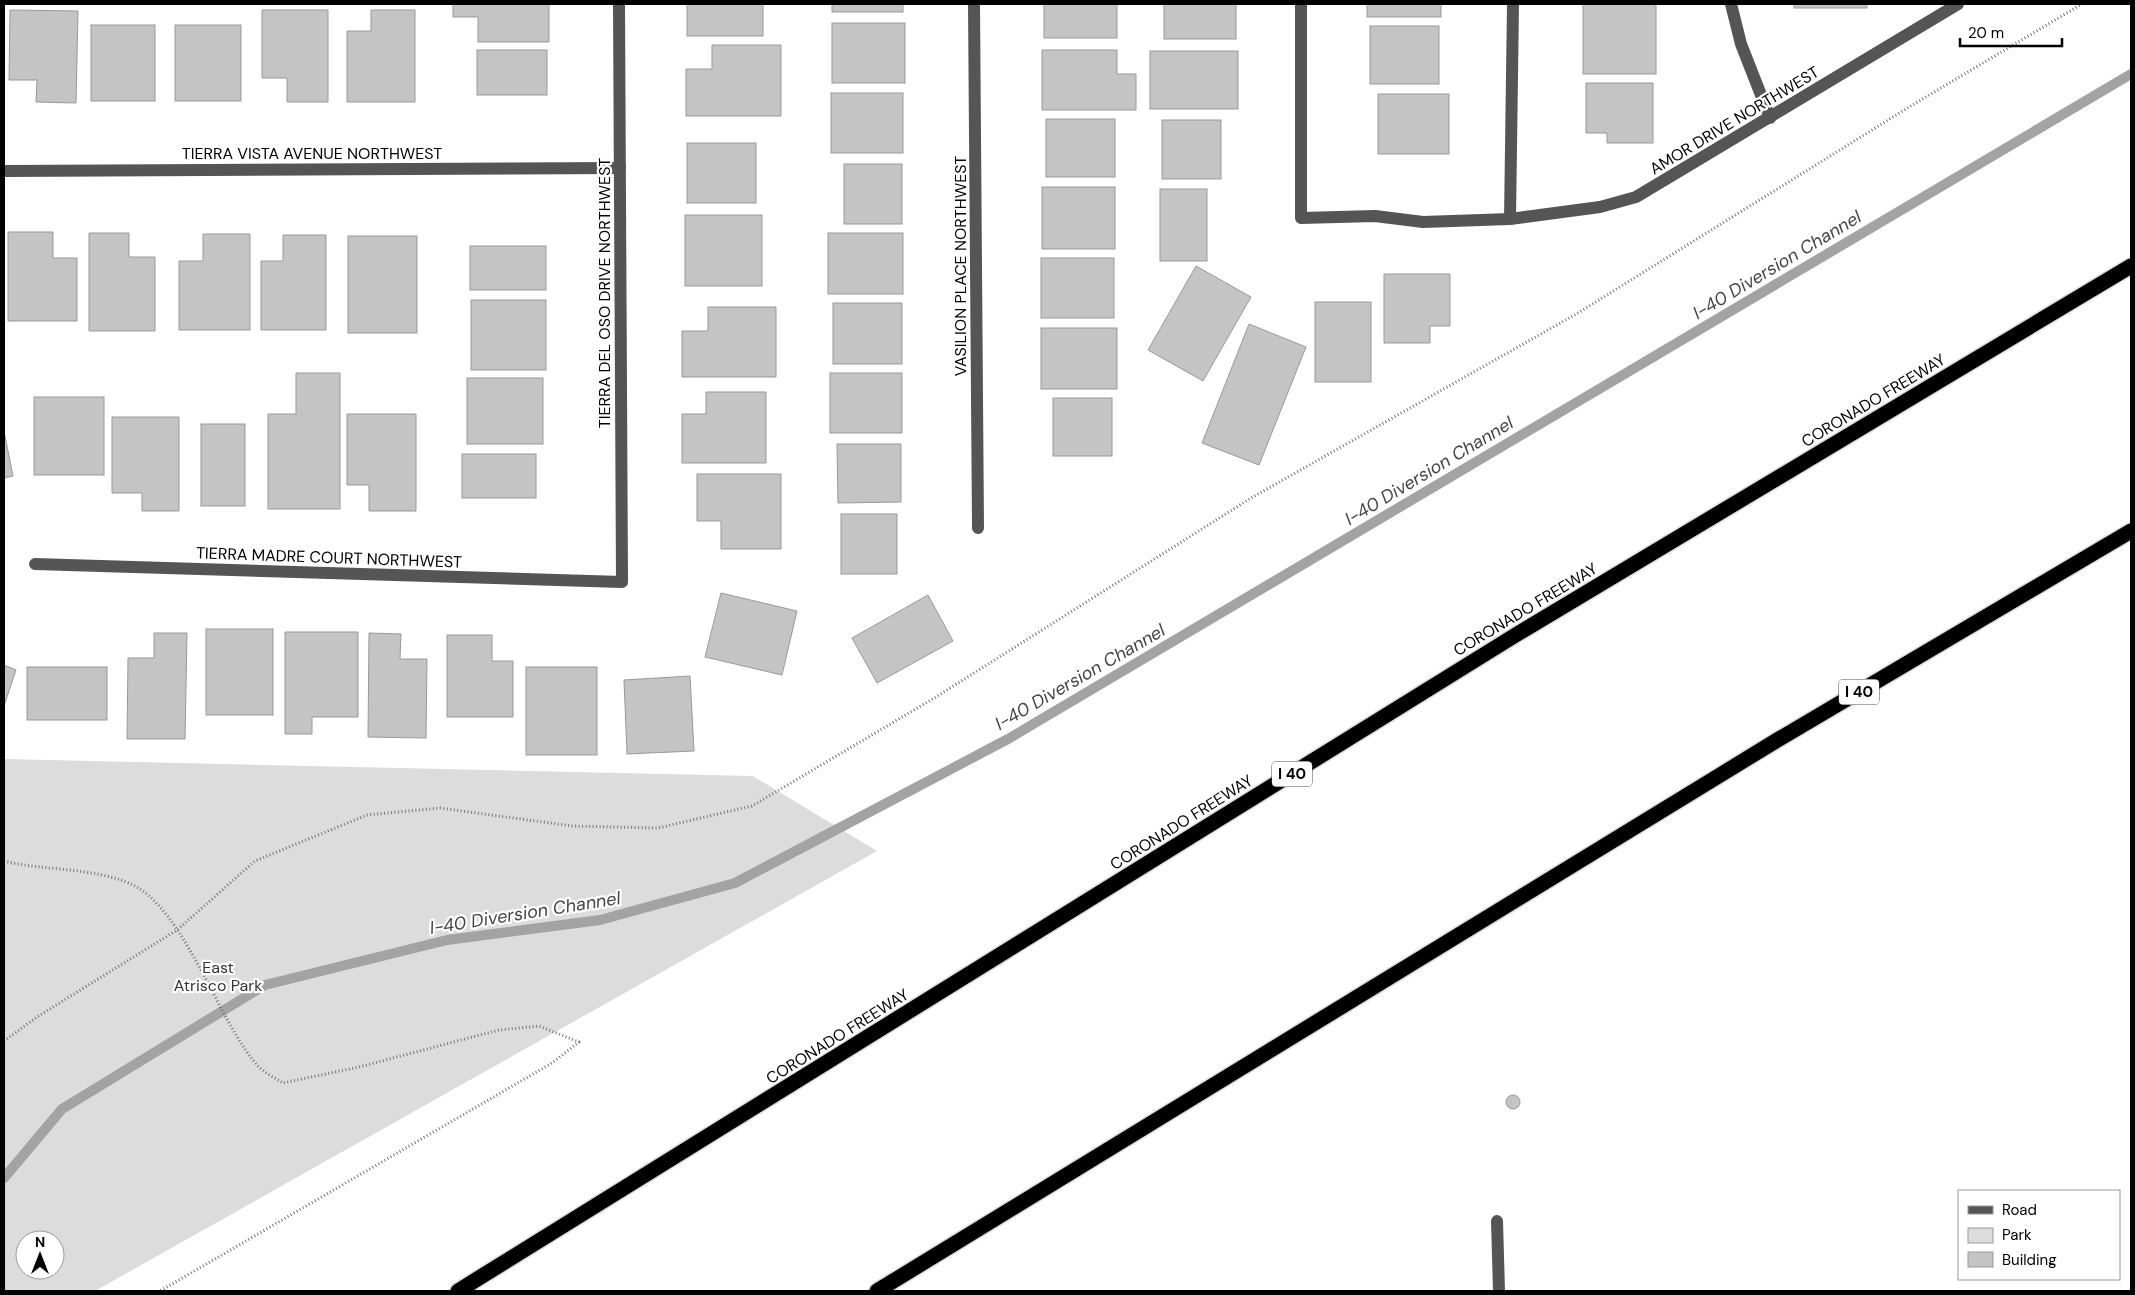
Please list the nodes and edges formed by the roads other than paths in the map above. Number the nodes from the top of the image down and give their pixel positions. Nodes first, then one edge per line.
1 (619, 4) edge
2 (974, 4) edge
3 (1301, 4) edge
4 (1513, 4) edge
5 (1731, 4) edge
6 (1958, 4) edge
7 (1770, 118) junction
8 (620, 168) junction
9 (4, 171) edge
10 (1510, 219) junction
11 (2131, 266) edge
12 (978, 528) dead end
13 (2131, 531) edge
14 (35, 564) dead end
15 (622, 582) joint
16 (1497, 1221) dead end
17 (458, 1291) edge
18 (877, 1291) edge
19 (1499, 1291) edge

1 - 8 street, TIERRA DEL OSO DRIVE NORTHWEST
2 - 12 street, VASILION PLACE NORTHWEST
3 - 10 street, AMOR DRIVE NORTHWEST
4 - 10 street
5 - 7 street
6 - 7 street, AMOR DRIVE NORTHWEST
7 - 10 street, AMOR DRIVE NORTHWEST
8 - 9 street, TIERRA VISTA AVENUE NORTHWEST
8 - 15 street, TIERRA DEL OSO DRIVE NORTHWEST
11 - 17 highway, CORONADO FREEWAY / I 40
13 - 18 highway, I 40
14 - 15 street, TIERRA MADRE COURT NORTHWEST
16 - 19 street

